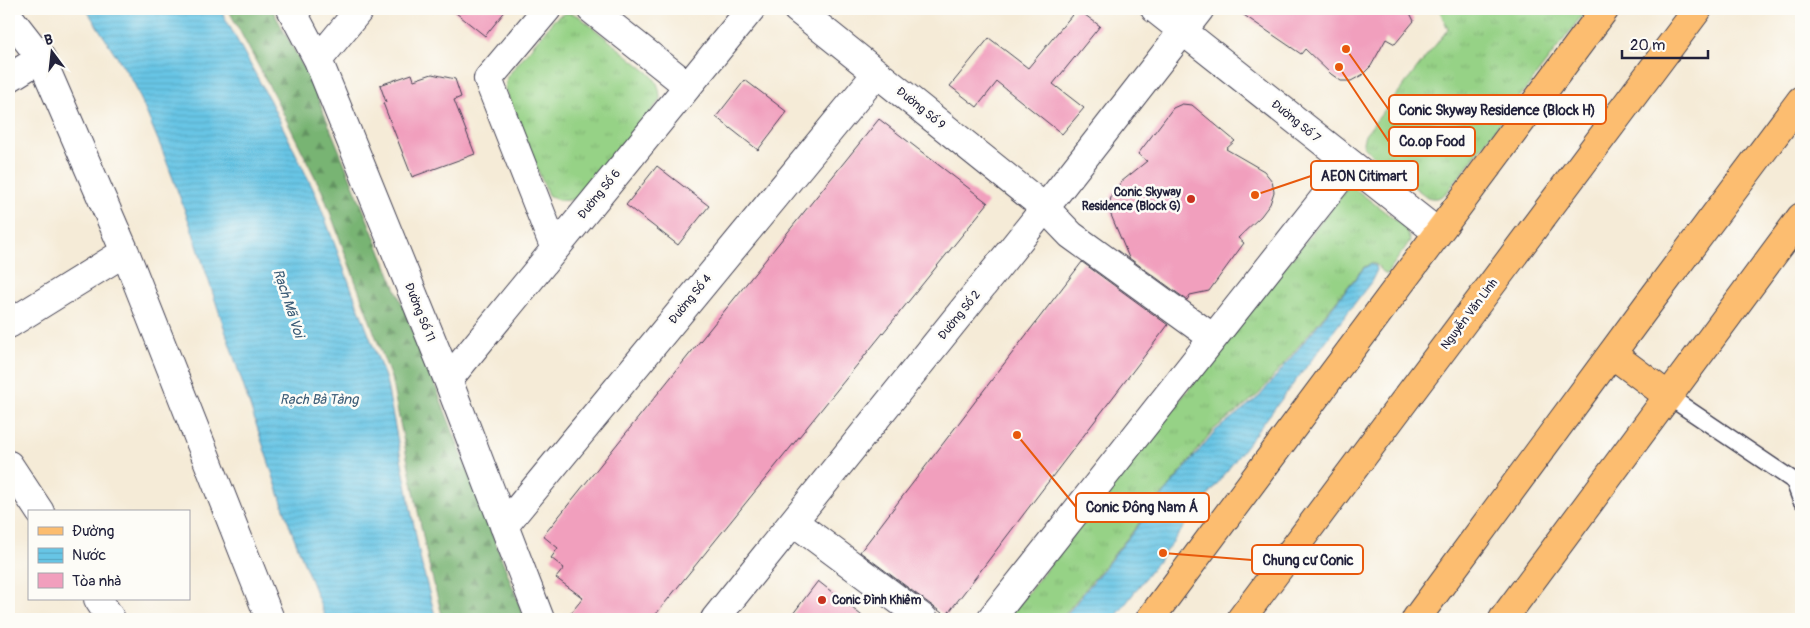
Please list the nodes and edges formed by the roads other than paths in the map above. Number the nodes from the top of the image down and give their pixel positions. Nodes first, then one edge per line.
1 (291, 9) edge
2 (360, 9) edge
3 (547, 9) edge
4 (592, 9) edge
5 (751, 9) edge
6 (797, 9) edge
7 (1155, 9) edge
8 (1200, 9) edge
9 (1605, 9) edge
10 (1698, 9) edge
11 (9, 17) edge
12 (1183, 31) junction
13 (41, 58) junction
14 (318, 60) junction
15 (877, 73) junction
16 (9, 78) edge
17 (688, 86) junction
18 (1801, 100) edge
19 (1350, 164) junction
20 (1045, 208) junction
21 (1801, 217) edge
22 (1437, 232) junction
23 (555, 249) junction
24 (125, 252) junction
25 (9, 324) edge
26 (1213, 338) junction
27 (1612, 354) junction
28 (448, 380) junction
29 (1668, 396) junction
30 (9, 465) edge
31 (1798, 481) edge
32 (1801, 500) edge
33 (39, 510) edge
34 (794, 522) junction
35 (504, 526) junction
36 (99, 600) edge
37 (111, 619) edge
38 (270, 619) edge
39 (540, 619) edge
40 (715, 619) edge
41 (924, 619) edge
42 (991, 619) edge
43 (1150, 619) edge
44 (1241, 619) edge
45 (1416, 619) edge
46 (1503, 619) edge

1 - 14 street, Đường Số 11
2 - 14 street
3 - 23 street
4 - 17 street
5 - 17 street, Đường Số 6
6 - 15 street, Đường Số 9
7 - 12 street, Đường Số 7
8 - 12 street, Đường Số 2
9 - 22 main road
10 - 44 main road, Nguyễn Văn Linh
11 - 13 street
12 - 19 street, Đường Số 7
12 - 20 street, Đường Số 2
13 - 16 street
13 - 24 street
14 - 28 street, Đường Số 11
15 - 20 street, Đường Số 9
15 - 35 street, Đường Số 4
17 - 23 street, Đường Số 6
18 - 27 main road
19 - 22 street, Đường Số 7
19 - 26 street
20 - 26 street, Đường Số 9
20 - 34 street, Đường Số 2
21 - 29 main road
22 - 43 main road
23 - 28 street, Đường Số 6
24 - 25 street
24 - 38 street
26 - 42 street
27 - 29 main road
27 - 45 main road
28 - 35 street, Đường Số 11
29 - 31 lane
29 - 46 main road
30 - 33 street
31 - 32 lane
34 - 40 street, Đường Số 2
34 - 41 street
35 - 39 street, Đường Số 11
36 - 37 street

